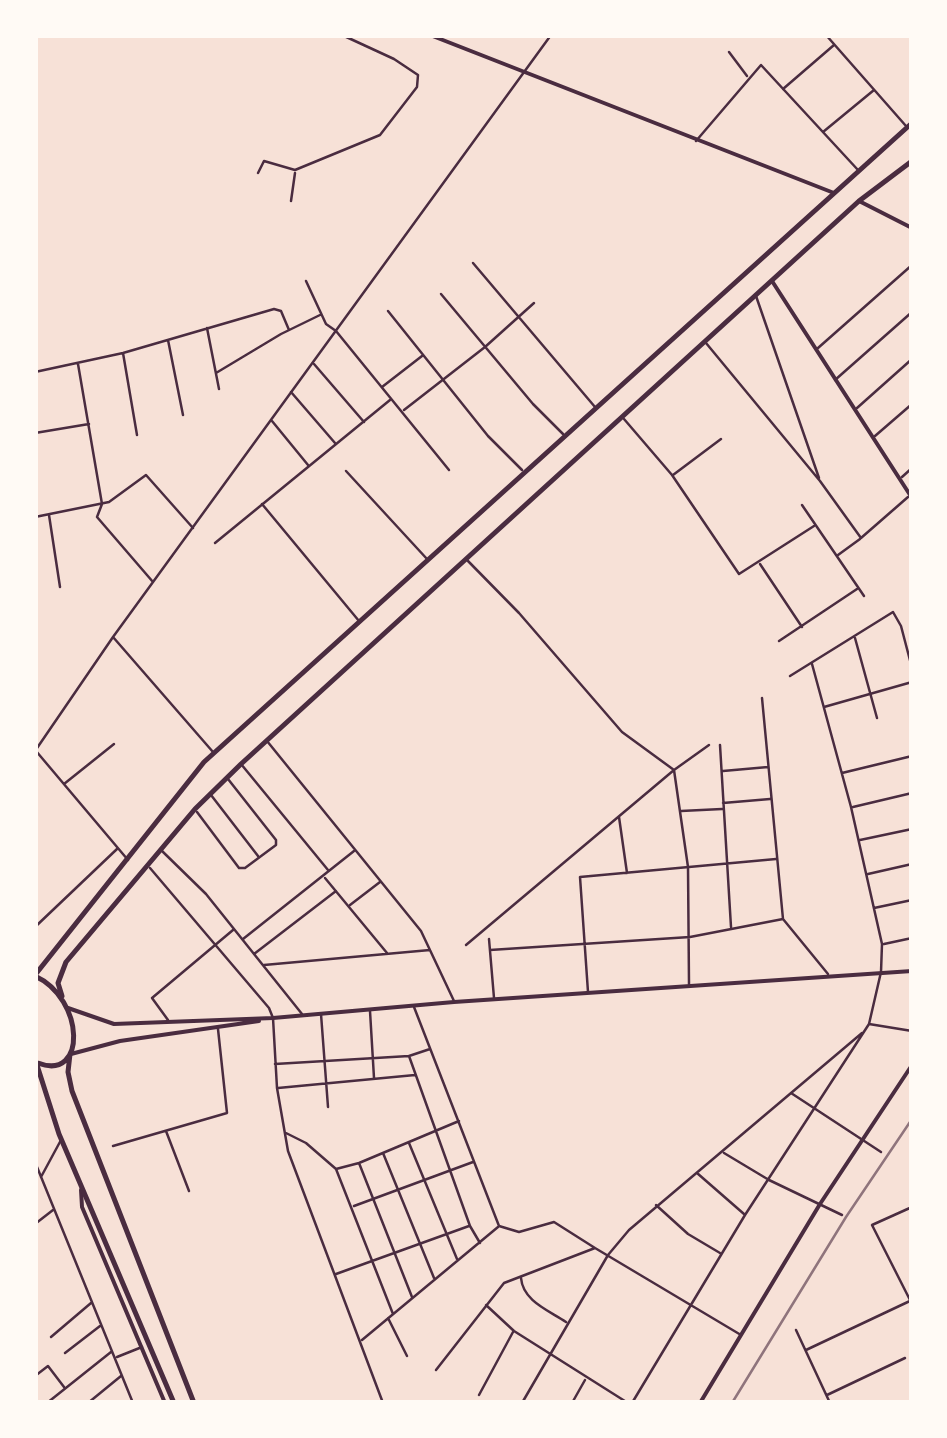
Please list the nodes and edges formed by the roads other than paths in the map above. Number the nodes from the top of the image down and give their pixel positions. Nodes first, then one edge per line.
1 (342, 35) edge
2 (430, 35) edge
3 (459, 35) edge
4 (551, 35) edge
5 (826, 35) edge
6 (452, 44) junction
7 (835, 44) junction
8 (728, 52) dead end
9 (522, 74) junction
10 (748, 77) junction
11 (783, 89) junction
12 (875, 89) junction
13 (910, 125) edge
14 (823, 132) junction
15 (696, 141) junction
16 (912, 162) edge
17 (295, 170) junction
18 (258, 172) dead end
19 (859, 172) junction
20 (834, 194) junction
21 (291, 201) dead end
22 (859, 201) junction
23 (912, 228) edge
24 (473, 264) dead end
25 (911, 269) edge
26 (772, 280) junction
27 (306, 281) dead end
28 (441, 294) dead end
29 (756, 294) junction
30 (534, 303) dead end
31 (388, 311) dead end
32 (912, 312) edge
33 (321, 315) junction
34 (518, 318) junction
35 (207, 326) junction
36 (289, 330) junction
37 (336, 332) junction
38 (168, 338) junction
39 (705, 342) junction
40 (485, 347) junction
41 (817, 350) junction
42 (123, 352) junction
43 (423, 355) junction
44 (912, 359) edge
45 (78, 362) junction
46 (313, 363) junction
47 (35, 372) edge
48 (216, 373) junction
49 (443, 380) junction
50 (835, 380) junction
51 (382, 388) junction
52 (219, 389) dead end
53 (292, 392) junction
54 (392, 399) junction
55 (912, 404) edge
56 (596, 408) junction
57 (856, 410) junction
58 (402, 412) junction
59 (183, 416) dead end
60 (623, 417) junction
61 (271, 420) junction
62 (364, 422) junction
63 (90, 424) junction
64 (35, 433) edge
65 (136, 435) dead end
66 (564, 435) junction
67 (874, 437) junction
68 (721, 438) dead end
69 (336, 444) junction
70 (309, 466) junction
71 (912, 468) edge
72 (450, 470) dead end
73 (346, 471) dead end
74 (523, 471) junction
75 (672, 476) junction
76 (900, 478) junction
77 (820, 481) junction
78 (911, 496) edge
79 (102, 504) junction
80 (262, 504) junction
81 (802, 504) dead end
82 (48, 514) junction
83 (35, 517) edge
84 (814, 526) junction
85 (193, 528) junction
86 (861, 538) junction
87 (215, 543) dead end
88 (836, 557) junction
89 (428, 560) junction
90 (466, 560) junction
91 (759, 562) junction
92 (153, 582) junction
93 (60, 587) dead end
94 (858, 588) junction
95 (864, 596) dead end
96 (360, 622) junction
97 (802, 627) junction
98 (855, 636) junction
99 (114, 637) junction
100 (779, 641) dead end
101 (812, 664) junction
102 (912, 668) edge
103 (790, 676) dead end
104 (912, 682) edge
105 (870, 694) junction
106 (762, 698) dead end
107 (822, 708) junction
108 (877, 718) dead end
109 (267, 741) junction
110 (114, 744) dead end
111 (709, 745) dead end
112 (720, 745) dead end
113 (35, 750) edge
114 (214, 753) junction
115 (912, 756) edge
116 (241, 764) junction
117 (770, 767) junction
118 (674, 770) junction
119 (722, 771) junction
120 (842, 773) junction
121 (227, 778) junction
122 (64, 784) junction
123 (912, 793) edge
124 (210, 794) junction
125 (772, 799) junction
126 (724, 806) junction
127 (851, 808) junction
128 (195, 809) junction
129 (680, 812) junction
130 (618, 816) junction
131 (912, 829) edge
132 (858, 840) junction
133 (118, 848) junction
134 (160, 849) junction
135 (356, 850) junction
136 (259, 858) junction
137 (777, 859) junction
138 (128, 861) junction
139 (726, 864) junction
140 (912, 864) edge
141 (147, 865) junction
142 (688, 867) junction
143 (328, 871) junction
144 (627, 873) junction
145 (867, 875) junction
146 (323, 876) junction
147 (381, 882) junction
148 (336, 891) junction
149 (912, 900) edge
150 (349, 906) junction
151 (874, 908) junction
152 (782, 918) junction
153 (35, 927) edge
154 (731, 928) junction
155 (234, 929) junction
156 (690, 937) junction
157 (912, 938) edge
158 (242, 940) junction
159 (489, 940) dead end
160 (586, 943) junction
161 (882, 944) junction
162 (216, 945) junction
163 (466, 945) dead end
164 (432, 950) junction
165 (490, 950) junction
166 (254, 954) junction
167 (388, 954) junction
168 (262, 965) junction
169 (912, 971) edge
170 (881, 972) junction
171 (35, 976) edge
172 (829, 976) junction
173 (689, 986) junction
174 (588, 993) junction
175 (62, 996) junction
176 (494, 1000) junction
177 (454, 1002) junction
178 (414, 1006) junction
179 (68, 1008) junction
180 (370, 1010) junction
181 (320, 1014) junction
182 (303, 1016) junction
183 (273, 1018) junction
184 (168, 1020) junction
185 (869, 1024) junction
186 (218, 1028) junction
187 (866, 1030) junction
188 (912, 1031) edge
189 (431, 1049) junction
190 (70, 1054) junction
191 (409, 1056) junction
192 (372, 1057) junction
193 (324, 1060) junction
194 (35, 1062) edge
195 (275, 1064) junction
196 (912, 1066) edge
197 (416, 1075) junction
198 (374, 1080) junction
199 (326, 1083) junction
200 (277, 1088) junction
201 (790, 1092) junction
202 (328, 1106) dead end
203 (814, 1108) junction
204 (460, 1120) junction
205 (166, 1130) junction
206 (435, 1131) junction
207 (284, 1132) junction
208 (61, 1139) junction
209 (861, 1140) junction
210 (408, 1143) junction
211 (113, 1146) dead end
212 (722, 1151) junction
213 (881, 1152) dead end
214 (383, 1153) junction
215 (475, 1161) junction
216 (35, 1162) edge
217 (359, 1163) junction
218 (336, 1169) junction
219 (450, 1170) junction
220 (696, 1172) junction
221 (41, 1176) junction
222 (768, 1180) junction
223 (422, 1181) junction
224 (82, 1187) junction
225 (398, 1190) junction
226 (188, 1191) dead end
227 (372, 1199) junction
228 (820, 1204) junction
229 (656, 1205) junction
230 (353, 1206) junction
231 (912, 1206) edge
232 (54, 1209) junction
233 (745, 1215) junction
234 (842, 1215) dead end
235 (35, 1224) edge
236 (470, 1226) junction
237 (499, 1226) junction
238 (445, 1235) junction
239 (480, 1242) junction
240 (420, 1244) junction
241 (594, 1248) junction
242 (394, 1253) junction
243 (721, 1254) junction
244 (608, 1255) junction
245 (374, 1260) junction
246 (458, 1261) junction
247 (336, 1274) junction
248 (521, 1275) junction
249 (435, 1280) junction
250 (412, 1298) junction
251 (911, 1300) edge
252 (92, 1302) junction
253 (691, 1304) junction
254 (486, 1306) junction
255 (393, 1314) junction
256 (388, 1318) junction
257 (568, 1322) junction
258 (101, 1325) junction
259 (796, 1330) dead end
260 (514, 1331) junction
261 (51, 1336) dead end
262 (742, 1336) junction
263 (361, 1340) junction
264 (150, 1344) junction
265 (142, 1347) junction
266 (806, 1350) junction
267 (112, 1351) junction
268 (65, 1353) dead end
269 (549, 1354) junction
270 (407, 1356) dead end
271 (115, 1358) junction
272 (905, 1358) dead end
273 (436, 1370) dead end
274 (122, 1375) junction
275 (35, 1376) edge
276 (586, 1379) junction
277 (65, 1388) junction
278 (479, 1395) dead end
279 (827, 1395) junction
280 (132, 1400) edge
281 (47, 1403) edge
282 (88, 1403) edge
283 (124, 1403) edge
284 (166, 1403) edge
285 (174, 1403) edge
286 (194, 1403) edge
287 (383, 1403) edge
288 (522, 1403) edge
289 (572, 1403) edge
290 (630, 1403) edge
291 (700, 1403) edge
292 (830, 1403) edge

1 - 17 street
2 - 6 street
3 - 6 street
4 - 9 street
5 - 7 street
6 - 9 street
7 - 11 street
7 - 12 street
8 - 10 street
9 - 15 street
9 - 37 street
10 - 11 street
10 - 15 street
11 - 14 street
12 - 13 street
12 - 14 street
13 - 19 main road
14 - 19 street
15 - 20 street
16 - 22 main road
17 - 18 street
17 - 21 street
19 - 20 main road
20 - 56 main road
22 - 23 street
22 - 26 main road
24 - 34 street
25 - 41 street
26 - 29 main road
26 - 41 street
27 - 33 street
28 - 40 street
29 - 39 main road
29 - 77 street
30 - 34 street
31 - 43 street
32 - 50 street
33 - 36 street
33 - 37 street
34 - 40 street
34 - 56 street
35 - 36 street
35 - 38 street
35 - 48 street
36 - 48 street
37 - 46 street
37 - 51 street
38 - 42 street
38 - 59 street
39 - 60 main road
39 - 77 street
40 - 49 street
40 - 66 street
41 - 50 street
42 - 45 street
42 - 65 street
43 - 49 street
43 - 51 street
44 - 57 street
45 - 47 street
45 - 63 street
46 - 53 street
46 - 62 street
48 - 52 street
49 - 58 street
49 - 74 street
50 - 57 street
51 - 54 street
53 - 61 street
53 - 69 street
54 - 58 street
54 - 62 street
55 - 67 street
56 - 66 main road
57 - 67 street
58 - 72 street
60 - 75 street
60 - 90 main road
61 - 70 street
61 - 85 street
62 - 69 street
63 - 64 street
63 - 79 street
66 - 74 main road
67 - 76 street
68 - 75 street
69 - 70 street
70 - 80 street
71 - 76 street
73 - 89 street
74 - 89 main road
75 - 91 street
76 - 78 street
77 - 86 street
78 - 86 street
79 - 82 street
79 - 85 street
79 - 92 street
80 - 87 street
80 - 96 street
81 - 84 street
82 - 83 street
82 - 93 street
84 - 88 street
84 - 91 street
85 - 92 street
86 - 88 street
88 - 94 street
89 - 96 main road
90 - 109 main road
90 - 118 street
91 - 97 street
92 - 99 street
94 - 95 street
94 - 97 street
96 - 114 main road
97 - 100 street
98 - 101 street
98 - 102 street
98 - 105 street
99 - 113 street
99 - 114 street
101 - 103 street
101 - 107 street
104 - 105 street
105 - 107 street
105 - 108 street
106 - 117 street
107 - 120 street
109 - 116 main road
109 - 135 street
110 - 122 street
111 - 118 street
112 - 119 street
113 - 122 street
114 - 138 main road
115 - 120 street
116 - 121 main road
116 - 143 street
117 - 119 street
117 - 125 street
118 - 129 street
118 - 130 street
119 - 126 street
120 - 127 street
121 - 124 main road
121 - 136 street
122 - 133 street
123 - 127 street
124 - 128 main road
124 - 136 street
125 - 126 street
125 - 137 street
126 - 129 street
126 - 139 street
127 - 132 street
128 - 134 main road
128 - 136 street
129 - 142 street
130 - 144 street
130 - 163 street
131 - 132 street
132 - 145 street
133 - 138 street
133 - 153 street
134 - 141 main road
134 - 155 street
135 - 143 street
135 - 147 street
137 - 139 street
137 - 152 street
138 - 171 main road
139 - 142 street
139 - 154 street
140 - 145 street
141 - 162 street
141 - 175 main road
142 - 144 street
142 - 156 street
143 - 146 street
144 - 160 street
145 - 151 street
146 - 148 street
146 - 158 street
147 - 150 street
147 - 164 street
148 - 150 street
148 - 166 street
149 - 151 street
150 - 167 street
151 - 161 street
152 - 154 street
152 - 172 street
154 - 156 street
155 - 158 street
155 - 162 street
156 - 160 street
156 - 173 street
157 - 161 street
158 - 166 street
159 - 165 street
160 - 165 street
160 - 174 street
161 - 170 street
162 - 183 street
162 - 184 street
164 - 167 street
164 - 177 street
165 - 176 street
166 - 168 street
167 - 168 street
168 - 182 street
169 - 170 street
170 - 172 street
170 - 185 street
171 - 175 main road
172 - 173 street
173 - 174 street
174 - 176 street
175 - 179 main road
176 - 177 street
177 - 178 street
178 - 180 street
178 - 189 street
179 - 184 street
179 - 190 main road
180 - 181 street
180 - 192 street
181 - 182 street
181 - 193 street
182 - 183 street
183 - 184 street
183 - 186 street
183 - 195 street
185 - 187 street
185 - 188 street
186 - 190 street
186 - 205 street
187 - 201 street
187 - 203 street
189 - 191 street
189 - 204 street
190 - 194 main road
190 - 286 main road
191 - 192 street
191 - 197 street
192 - 193 street
192 - 198 street
193 - 195 street
193 - 199 street
194 - 208 main road
195 - 200 street
196 - 209 street
197 - 198 street
197 - 206 street
198 - 199 street
199 - 200 street
199 - 202 street
200 - 207 street
201 - 203 street
201 - 212 street
203 - 209 street
203 - 222 street
204 - 206 street
204 - 215 street
205 - 211 street
205 - 226 street
206 - 210 street
206 - 219 street
207 - 218 street
207 - 247 street
208 - 221 street
208 - 224 main road
209 - 213 street
209 - 228 street
210 - 214 street
210 - 223 street
212 - 220 street
212 - 222 street
214 - 217 street
214 - 225 street
215 - 219 street
215 - 237 street
216 - 221 street
217 - 218 street
217 - 227 street
218 - 230 street
219 - 223 street
219 - 236 street
220 - 229 street
220 - 233 street
221 - 232 street
222 - 228 street
222 - 233 street
223 - 225 street
223 - 238 street
224 - 264 main road
224 - 265 street
225 - 227 street
225 - 240 street
227 - 230 street
227 - 242 street
228 - 234 street
228 - 262 street
229 - 243 street
229 - 244 street
230 - 245 street
231 - 251 street
232 - 235 street
232 - 252 street
233 - 243 street
236 - 238 street
236 - 239 street
237 - 239 street
237 - 241 street
238 - 240 street
238 - 246 street
239 - 246 street
240 - 242 street
240 - 249 street
241 - 244 street
241 - 248 street
242 - 245 street
242 - 250 street
243 - 253 street
244 - 253 street
244 - 257 street
245 - 247 street
245 - 255 street
246 - 249 street
247 - 263 street
248 - 254 street
248 - 257 street
249 - 250 street
250 - 255 street
251 - 266 street
252 - 258 street
252 - 261 street
253 - 262 street
253 - 290 street
254 - 260 street
254 - 273 street
255 - 256 street
256 - 263 street
256 - 270 street
257 - 269 street
258 - 267 street
258 - 268 street
259 - 266 street
260 - 269 street
260 - 278 street
262 - 291 street
263 - 287 street
264 - 265 street
264 - 285 main road
265 - 271 street
265 - 284 street
266 - 279 street
267 - 271 street
267 - 277 street
269 - 276 street
269 - 288 street
271 - 274 street
272 - 279 street
274 - 280 street
274 - 282 street
275 - 277 street
276 - 289 street
276 - 290 street
277 - 281 street
279 - 292 street
280 - 283 street

